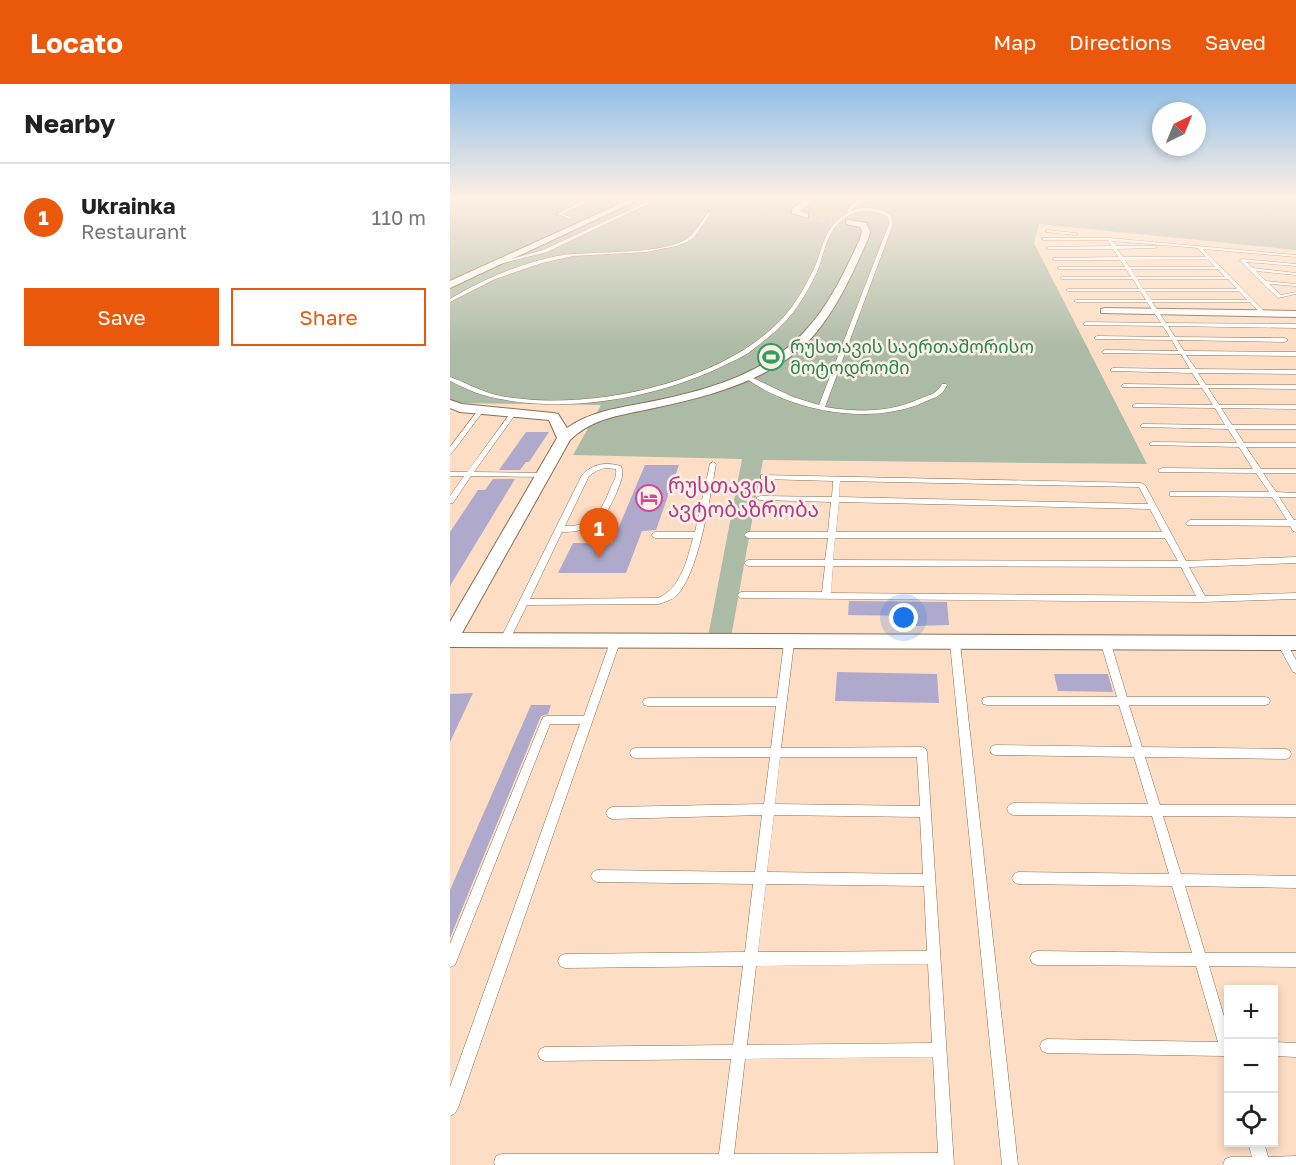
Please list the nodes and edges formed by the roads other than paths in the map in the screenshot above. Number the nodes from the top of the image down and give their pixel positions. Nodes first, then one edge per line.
1 (526, 248) edge
2 (550, 248) edge
3 (652, 248) edge
4 (824, 248) edge
5 (859, 248) edge
6 (882, 248) edge
7 (1115, 248) edge
8 (1200, 248) edge
9 (1215, 248) edge
10 (1296, 256) edge
11 (1121, 258) junction
12 (1210, 258) junction
13 (1054, 259) dead end
14 (1296, 265) edge
15 (491, 266) junction
16 (461, 268) dead end
17 (1059, 268) dead end
18 (1127, 268) junction
19 (1219, 268) junction
20 (1252, 269) junction
21 (1296, 274) edge
22 (1062, 278) dead end
23 (1134, 278) junction
24 (1229, 278) junction
25 (450, 279) edge
26 (1264, 282) junction
27 (450, 285) edge
28 (1296, 285) edge
29 (1068, 290) dead end
30 (1141, 290) junction
31 (1240, 290) junction
32 (1296, 293) edge
33 (450, 301) edge
34 (1076, 301) dead end
35 (1149, 301) junction
36 (1251, 301) junction
37 (1105, 311) dead end
38 (1155, 311) junction
39 (1262, 312) junction
40 (1296, 314) edge
41 (1086, 324) dead end
42 (1163, 324) junction
43 (1296, 326) edge
44 (1097, 338) dead end
45 (1172, 338) junction
46 (1285, 340) dead end
47 (1105, 352) dead end
48 (1181, 353) junction
49 (1296, 354) edge
50 (1113, 370) dead end
51 (1193, 371) junction
52 (1296, 372) edge
53 (747, 377) junction
54 (450, 379) edge
55 (944, 385) dead end
56 (1124, 386) dead end
57 (1203, 386) junction
58 (1296, 387) edge
59 (1136, 406) dead end
60 (1216, 406) junction
61 (1296, 407) edge
62 (821, 408) junction
63 (630, 409) junction
64 (481, 410) junction
65 (453, 411) edge
66 (514, 412) junction
67 (553, 417) junction
68 (1143, 426) dead end
69 (1229, 426) junction
70 (1296, 427) edge
71 (564, 438) junction
72 (1152, 444) dead end
73 (1241, 445) junction
74 (1296, 445) edge
75 (450, 452) edge
76 (713, 464) dead end
77 (1162, 470) dead end
78 (1258, 470) junction
79 (1296, 471) edge
80 (450, 474) edge
81 (470, 474) junction
82 (543, 475) junction
83 (764, 477) dead end
84 (837, 479) junction
85 (1173, 494) dead end
86 (1274, 495) junction
87 (1296, 495) edge
88 (760, 498) dead end
89 (835, 500) junction
90 (450, 501) edge
91 (1152, 507) junction
92 (1190, 523) dead end
93 (1295, 525) edge
94 (560, 529) junction
95 (655, 535) dead end
96 (697, 535) junction
97 (748, 535) dead end
98 (832, 535) junction
99 (1166, 535) junction
100 (1296, 560) edge
101 (748, 563) dead end
102 (1182, 564) junction
103 (741, 595) dead end
104 (826, 596) junction
105 (1296, 596) edge
106 (1202, 599) junction
107 (524, 602) junction
108 (450, 639) edge
109 (504, 642) junction
110 (615, 642) junction
111 (789, 643) junction
112 (955, 643) junction
113 (1289, 643) edge
114 (1106, 644) junction
115 (1296, 669) edge
116 (987, 701) dead end
117 (1124, 701) junction
118 (1265, 701) dead end
119 (648, 702) dead end
120 (782, 702) junction
121 (587, 720) junction
122 (995, 750) dead end
123 (1139, 752) junction
124 (635, 753) dead end
125 (776, 753) junction
126 (1286, 754) dead end
127 (769, 809) junction
128 (1013, 809) dead end
129 (1156, 810) junction
130 (1296, 811) edge
131 (926, 812) junction
132 (612, 813) dead end
133 (597, 876) dead end
134 (760, 878) junction
135 (1018, 878) dead end
136 (929, 880) junction
137 (1177, 880) junction
138 (1296, 882) edge
139 (934, 957) junction
140 (1037, 958) dead end
141 (750, 959) junction
142 (1201, 959) junction
143 (450, 960) edge
144 (1296, 960) edge
145 (564, 961) dead end
146 (1225, 1039) edge
147 (1047, 1046) dead end
148 (1278, 1049) edge
149 (939, 1050) junction
150 (1224, 1050) edge
151 (1296, 1050) edge
152 (739, 1052) junction
153 (545, 1054) dead end
154 (450, 1108) edge
155 (1257, 1147) edge
156 (502, 1162) dead end
157 (725, 1163) edge
158 (945, 1163) edge
159 (1296, 1164) edge
160 (1011, 1165) edge
161 (1231, 1165) edge
162 (1262, 1165) edge

1 - 15 street
2 - 15 lane
3 - 33 lane
4 - 54 lane
5 - 53 street
6 - 62 lane
7 - 11 lane
8 - 12 lane
9 - 10 lane
11 - 12 lane
11 - 13 lane
11 - 18 lane
12 - 19 lane
14 - 20 lane
15 - 27 street
16 - 25 street
17 - 18 lane
18 - 19 lane
18 - 23 lane
19 - 24 lane
20 - 21 lane
20 - 26 lane
22 - 23 lane
23 - 24 lane
23 - 30 lane
24 - 31 lane
26 - 28 lane
26 - 32 lane
29 - 30 lane
30 - 31 lane
30 - 35 lane
31 - 36 lane
34 - 35 lane
35 - 36 lane
35 - 38 lane
36 - 39 lane
37 - 38 street
38 - 39 street
38 - 42 lane
39 - 40 street
41 - 42 lane
42 - 43 lane
42 - 45 lane
44 - 45 lane
45 - 46 lane
45 - 48 lane
47 - 48 lane
48 - 49 lane
48 - 51 lane
50 - 51 lane
51 - 52 lane
51 - 57 lane
53 - 62 lane
53 - 63 street
55 - 62 lane
56 - 57 lane
57 - 58 lane
57 - 60 lane
59 - 60 lane
60 - 61 lane
60 - 69 lane
63 - 67 street
63 - 71 street
64 - 65 street
64 - 66 street
64 - 75 lane
66 - 67 street
66 - 81 lane
67 - 71 street
68 - 69 lane
69 - 70 lane
69 - 73 lane
71 - 82 street
72 - 73 lane
73 - 74 lane
73 - 78 lane
76 - 96 lane
77 - 78 lane
78 - 79 lane
78 - 86 lane
80 - 81 lane
81 - 82 lane
81 - 90 lane
82 - 108 street
83 - 84 lane
84 - 89 lane
84 - 91 lane
85 - 86 lane
86 - 87 lane
86 - 93 lane
88 - 89 lane
89 - 91 lane
89 - 98 lane
91 - 99 lane
92 - 93 lane
94 - 94 lane
94 - 107 lane
95 - 96 lane
96 - 107 lane
97 - 98 lane
98 - 99 lane
98 - 104 lane
99 - 102 lane
100 - 102 lane
101 - 102 lane
102 - 106 lane
103 - 104 lane
104 - 106 lane
105 - 106 lane
107 - 109 lane
108 - 109 street
109 - 110 street
110 - 111 street
110 - 121 lane
111 - 112 street
111 - 120 lane
112 - 114 street
112 - 160 lane
113 - 114 street
113 - 115 lane
114 - 117 lane
116 - 117 lane
117 - 118 lane
117 - 123 lane
119 - 120 lane
120 - 125 lane
121 - 143 lane
121 - 154 lane
122 - 123 lane
123 - 126 lane
123 - 129 lane
124 - 125 lane
125 - 127 lane
125 - 131 lane
127 - 131 lane
127 - 132 lane
127 - 134 lane
128 - 129 lane
129 - 130 lane
129 - 137 lane
131 - 136 lane
133 - 134 lane
134 - 136 lane
134 - 141 lane
135 - 137 lane
136 - 139 lane
137 - 138 lane
137 - 142 lane
139 - 141 lane
139 - 149 lane
140 - 142 lane
141 - 145 lane
141 - 152 lane
142 - 144 lane
142 - 146 lane
147 - 150 lane
148 - 151 lane
149 - 152 lane
149 - 158 lane
152 - 153 lane
152 - 157 lane
155 - 162 lane
156 - 157 lane
157 - 158 lane
159 - 162 lane
161 - 162 lane

